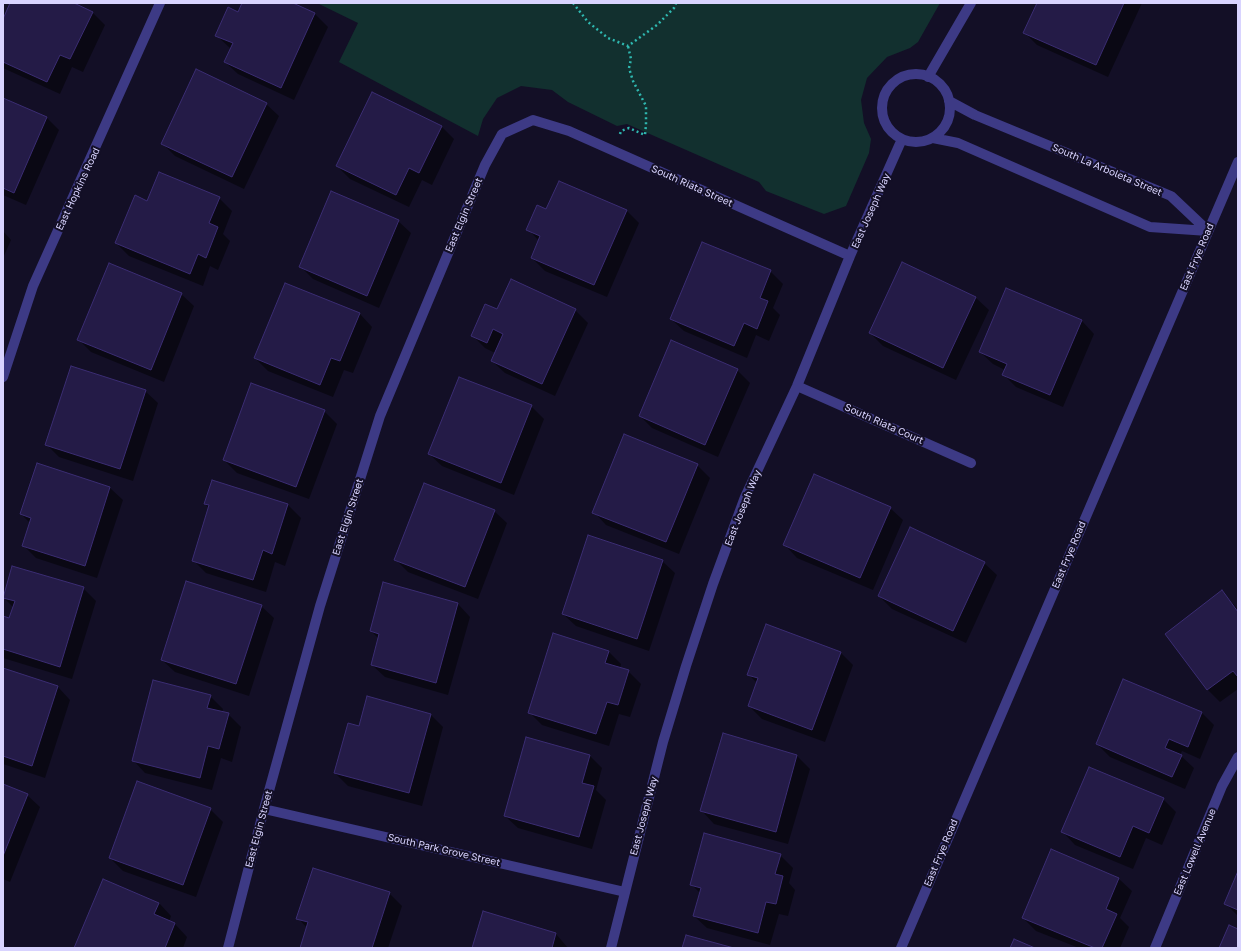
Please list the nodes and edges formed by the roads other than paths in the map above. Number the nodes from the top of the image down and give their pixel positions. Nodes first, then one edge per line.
1 (160, 3) edge
2 (970, 3) edge
3 (928, 76) junction
4 (949, 100) junction
5 (533, 120) joint
6 (933, 138) junction
7 (902, 140) junction
8 (1238, 162) edge
9 (1208, 231) junction
10 (850, 256) junction
11 (3, 377) edge
12 (797, 386) junction
13 (971, 463) dead end
14 (1238, 757) edge
15 (264, 809) junction
16 (625, 892) junction
17 (228, 948) edge
18 (611, 948) edge
19 (900, 948) edge
20 (1155, 948) edge

1 - 11 street, East Hopkins Road
2 - 3 street
3 - 4 street
3 - 7 street
4 - 6 street
4 - 9 street, South La Arboleta Street
5 - 10 street, South Riata Street
5 - 15 street, East Elgin Street
6 - 7 street
6 - 9 street
7 - 10 street, East Joseph Way
8 - 9 street, East Frye Road
9 - 19 street, East Frye Road
10 - 12 street, East Joseph Way
12 - 13 street, South Riata Court
12 - 16 street, East Joseph Way
14 - 20 street, East Lowell Avenue
15 - 16 street, South Park Grove Street
15 - 17 street, East Elgin Street
16 - 18 street, East Joseph Way

